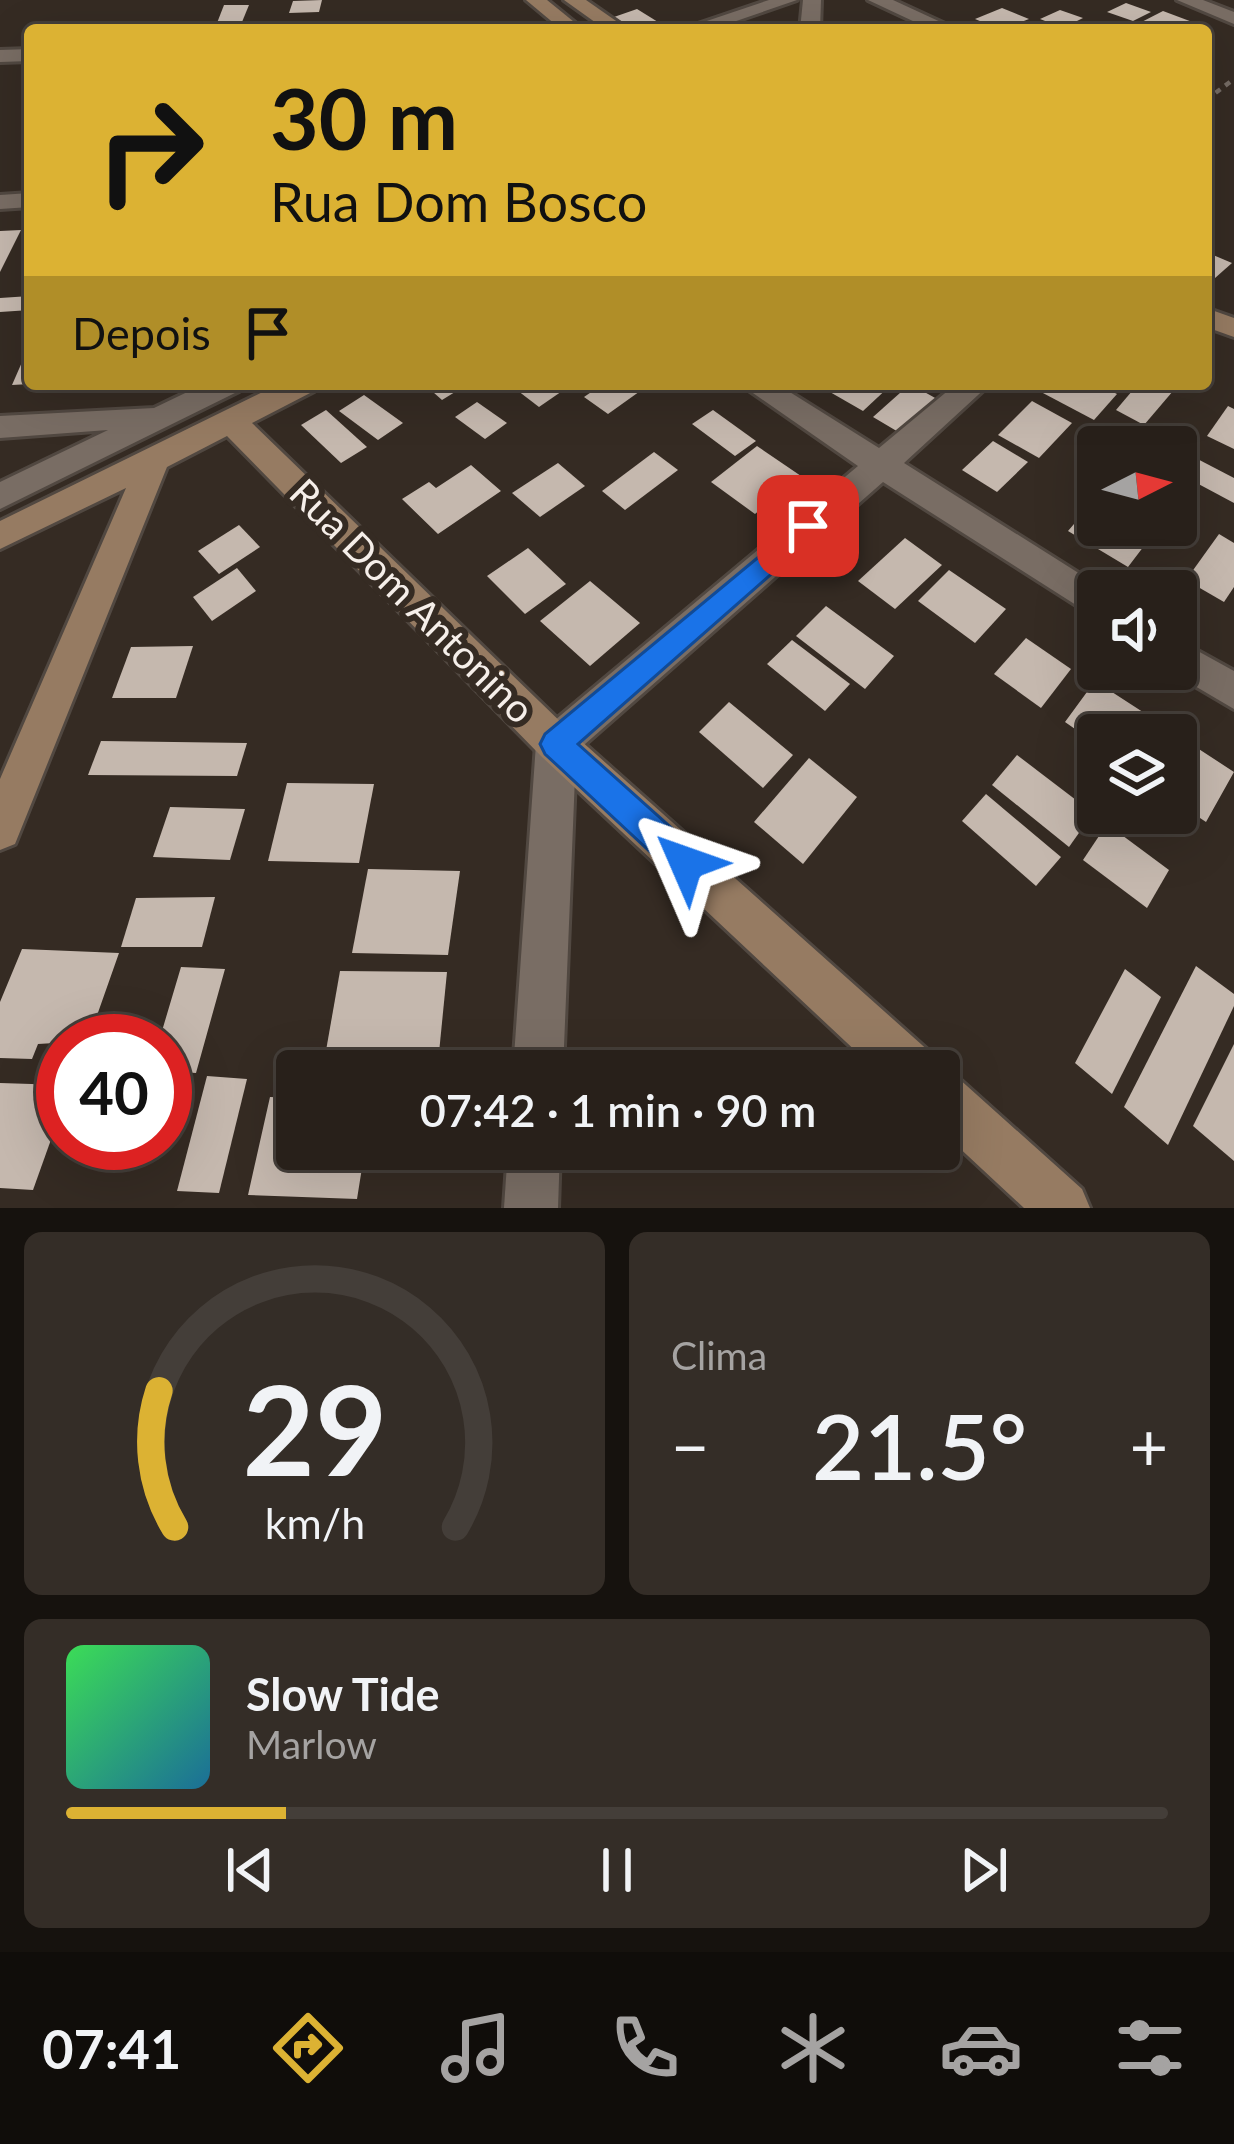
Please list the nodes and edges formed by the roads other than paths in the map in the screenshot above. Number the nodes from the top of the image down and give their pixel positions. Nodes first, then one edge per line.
1 (535, 0) edge
2 (573, 0) edge
3 (788, 0) edge
4 (877, 0) edge
5 (1186, 0) edge
6 (1234, 19) edge
7 (569, 24) edge
8 (609, 24) edge
9 (710, 24) edge
10 (933, 24) edge
11 (281, 390) edge
12 (764, 390) edge
13 (968, 390) edge
14 (231, 403) edge
15 (169, 415) junction
16 (0, 427) edge
17 (153, 460) junction
18 (880, 464) junction
19 (0, 496) edge
20 (0, 536) edge
21 (1077, 591) edge
22 (1197, 668) edge
23 (1234, 692) edge
24 (556, 744) junction
25 (0, 829) edge
26 (539, 1050) edge
27 (890, 1050) edge
28 (960, 1113) edge
29 (533, 1170) edge
30 (531, 1208) edge
31 (1063, 1208) edge

1 - 7 street
2 - 8 street
3 - 9 street
4 - 10 street
5 - 6 street
11 - 14 street
12 - 18 street
13 - 18 street
14 - 15 street
14 - 17 street
14 - 24 street, Rua Dom Antonino
15 - 16 street
15 - 19 street
17 - 20 street
17 - 25 street
18 - 21 street
18 - 24 street
22 - 23 street
24 - 26 street
24 - 27 street, Rua Dom Antonino
28 - 31 street
29 - 30 street

